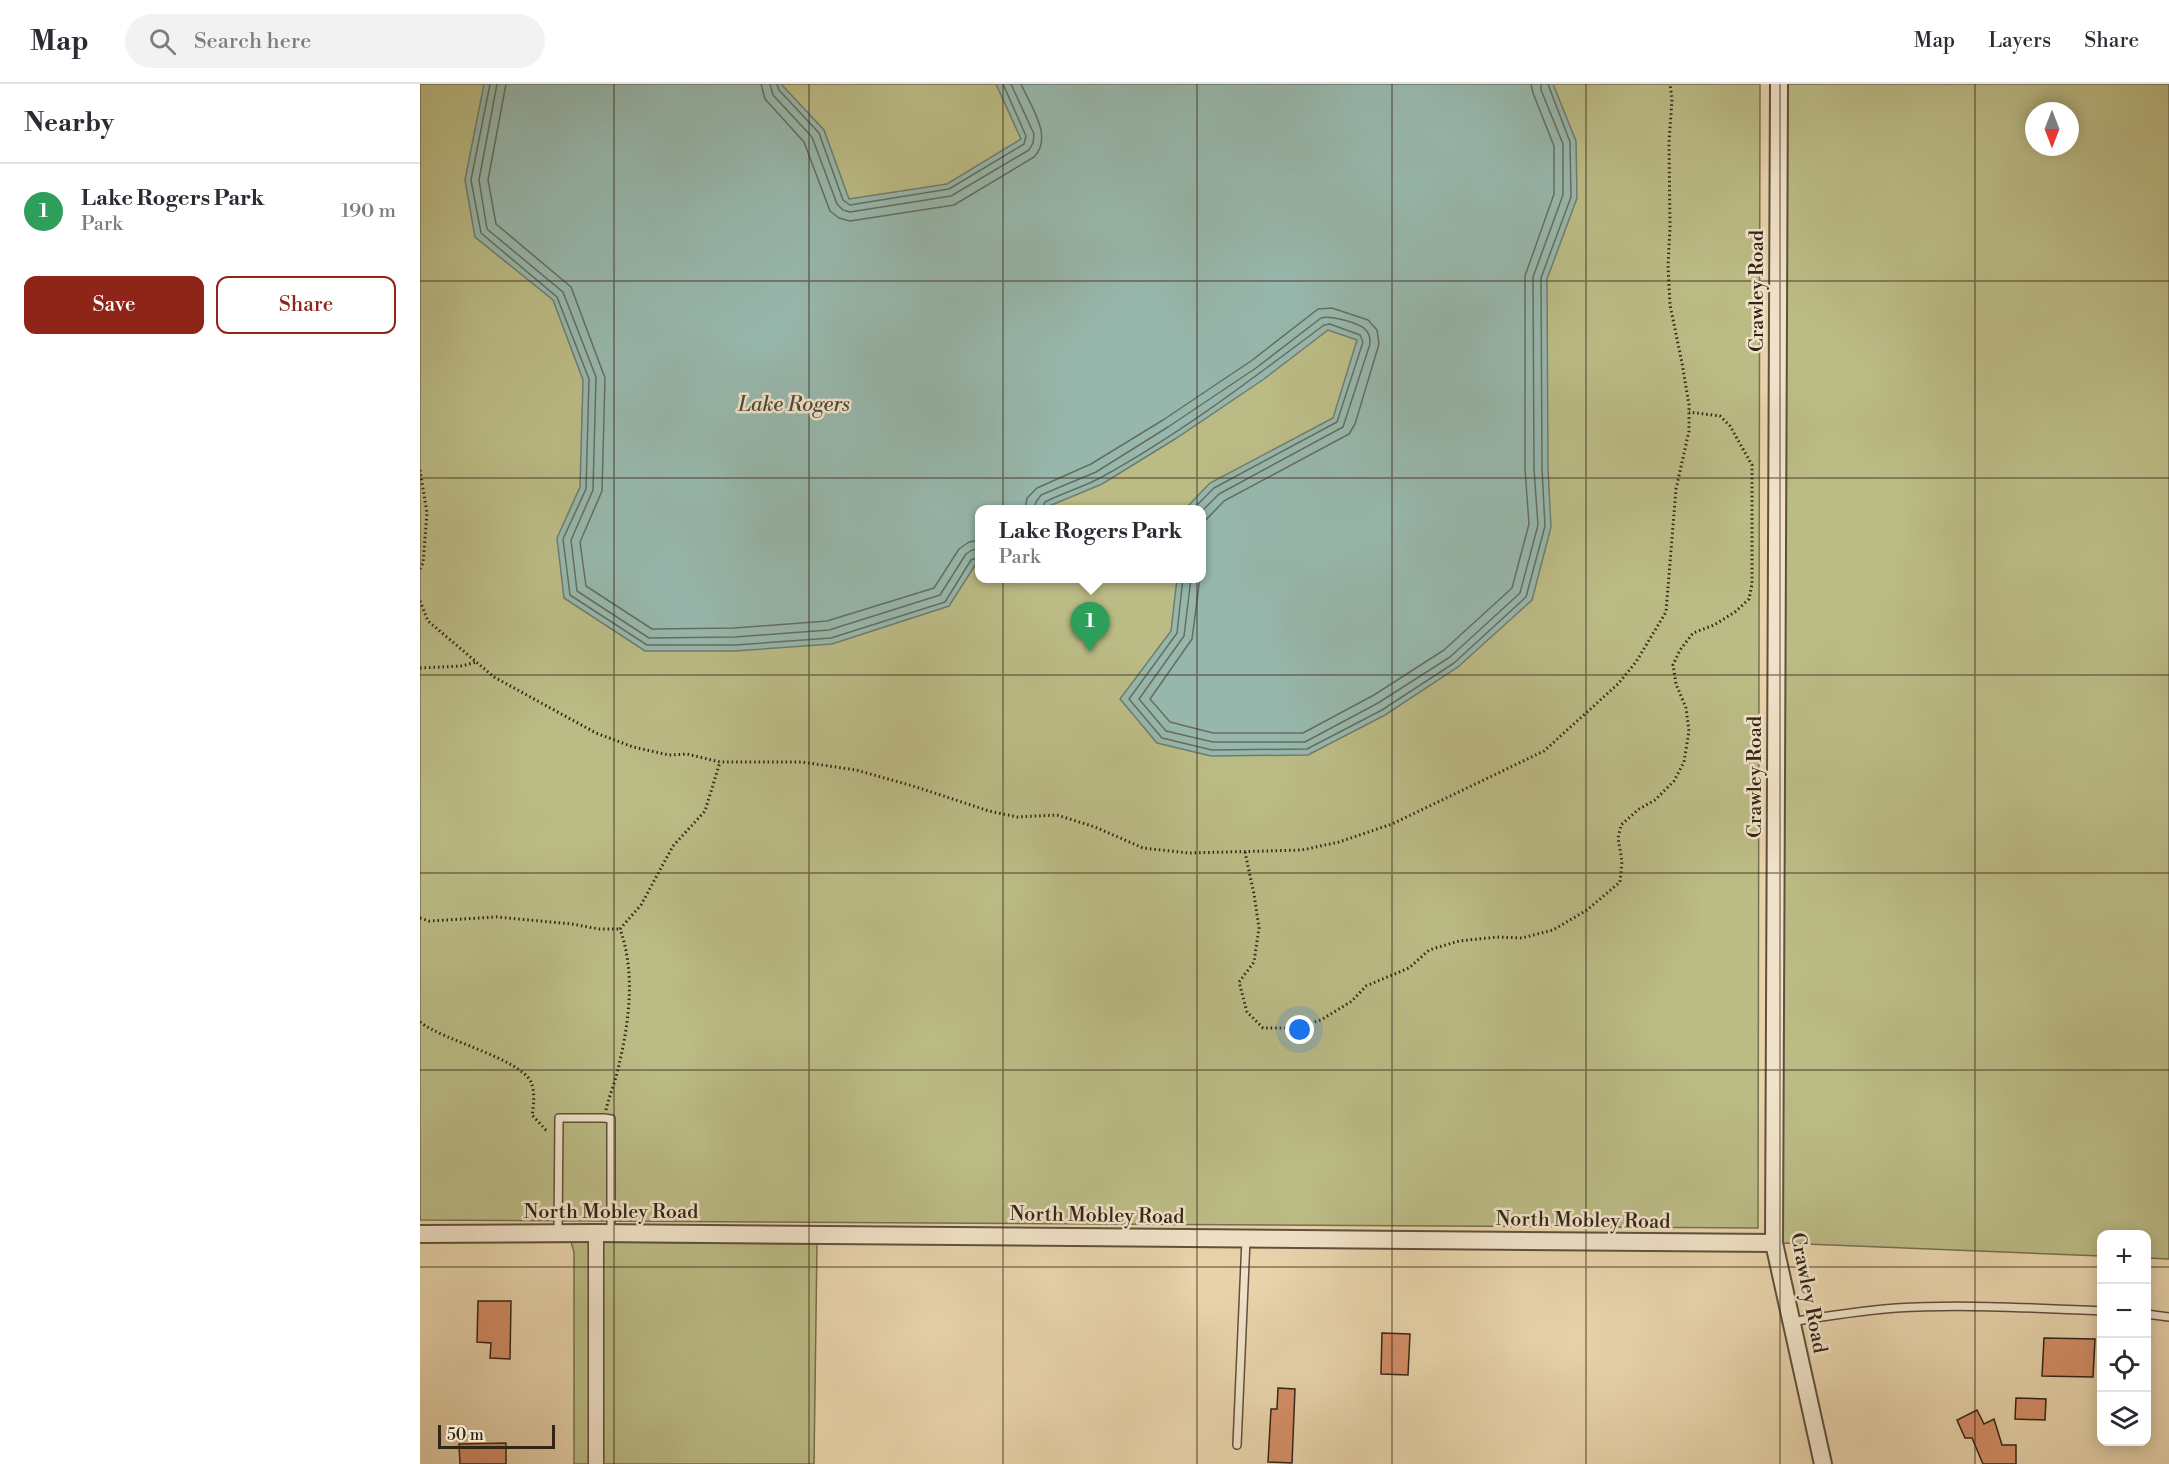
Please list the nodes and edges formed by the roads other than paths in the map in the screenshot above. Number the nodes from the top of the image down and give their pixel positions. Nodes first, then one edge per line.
1 (1779, 84) edge
2 (558, 1233) junction
3 (603, 1233) junction
4 (420, 1234) edge
5 (1246, 1239) junction
6 (1774, 1243) junction
7 (2097, 1311) edge
8 (2151, 1315) edge
9 (2169, 1317) edge
10 (1791, 1322) junction
11 (1237, 1445) dead end
12 (596, 1464) edge
13 (1823, 1464) edge

1 - 6 street, Crawley Road
2 - 3 street, North Mobley Road
2 - 3 lane
2 - 4 street, North Mobley Road
3 - 5 street, North Mobley Road
3 - 12 street
5 - 6 street, North Mobley Road
5 - 11 lane
6 - 10 street, Crawley Road
7 - 10 lane
8 - 9 lane
10 - 13 street, Crawley Road

